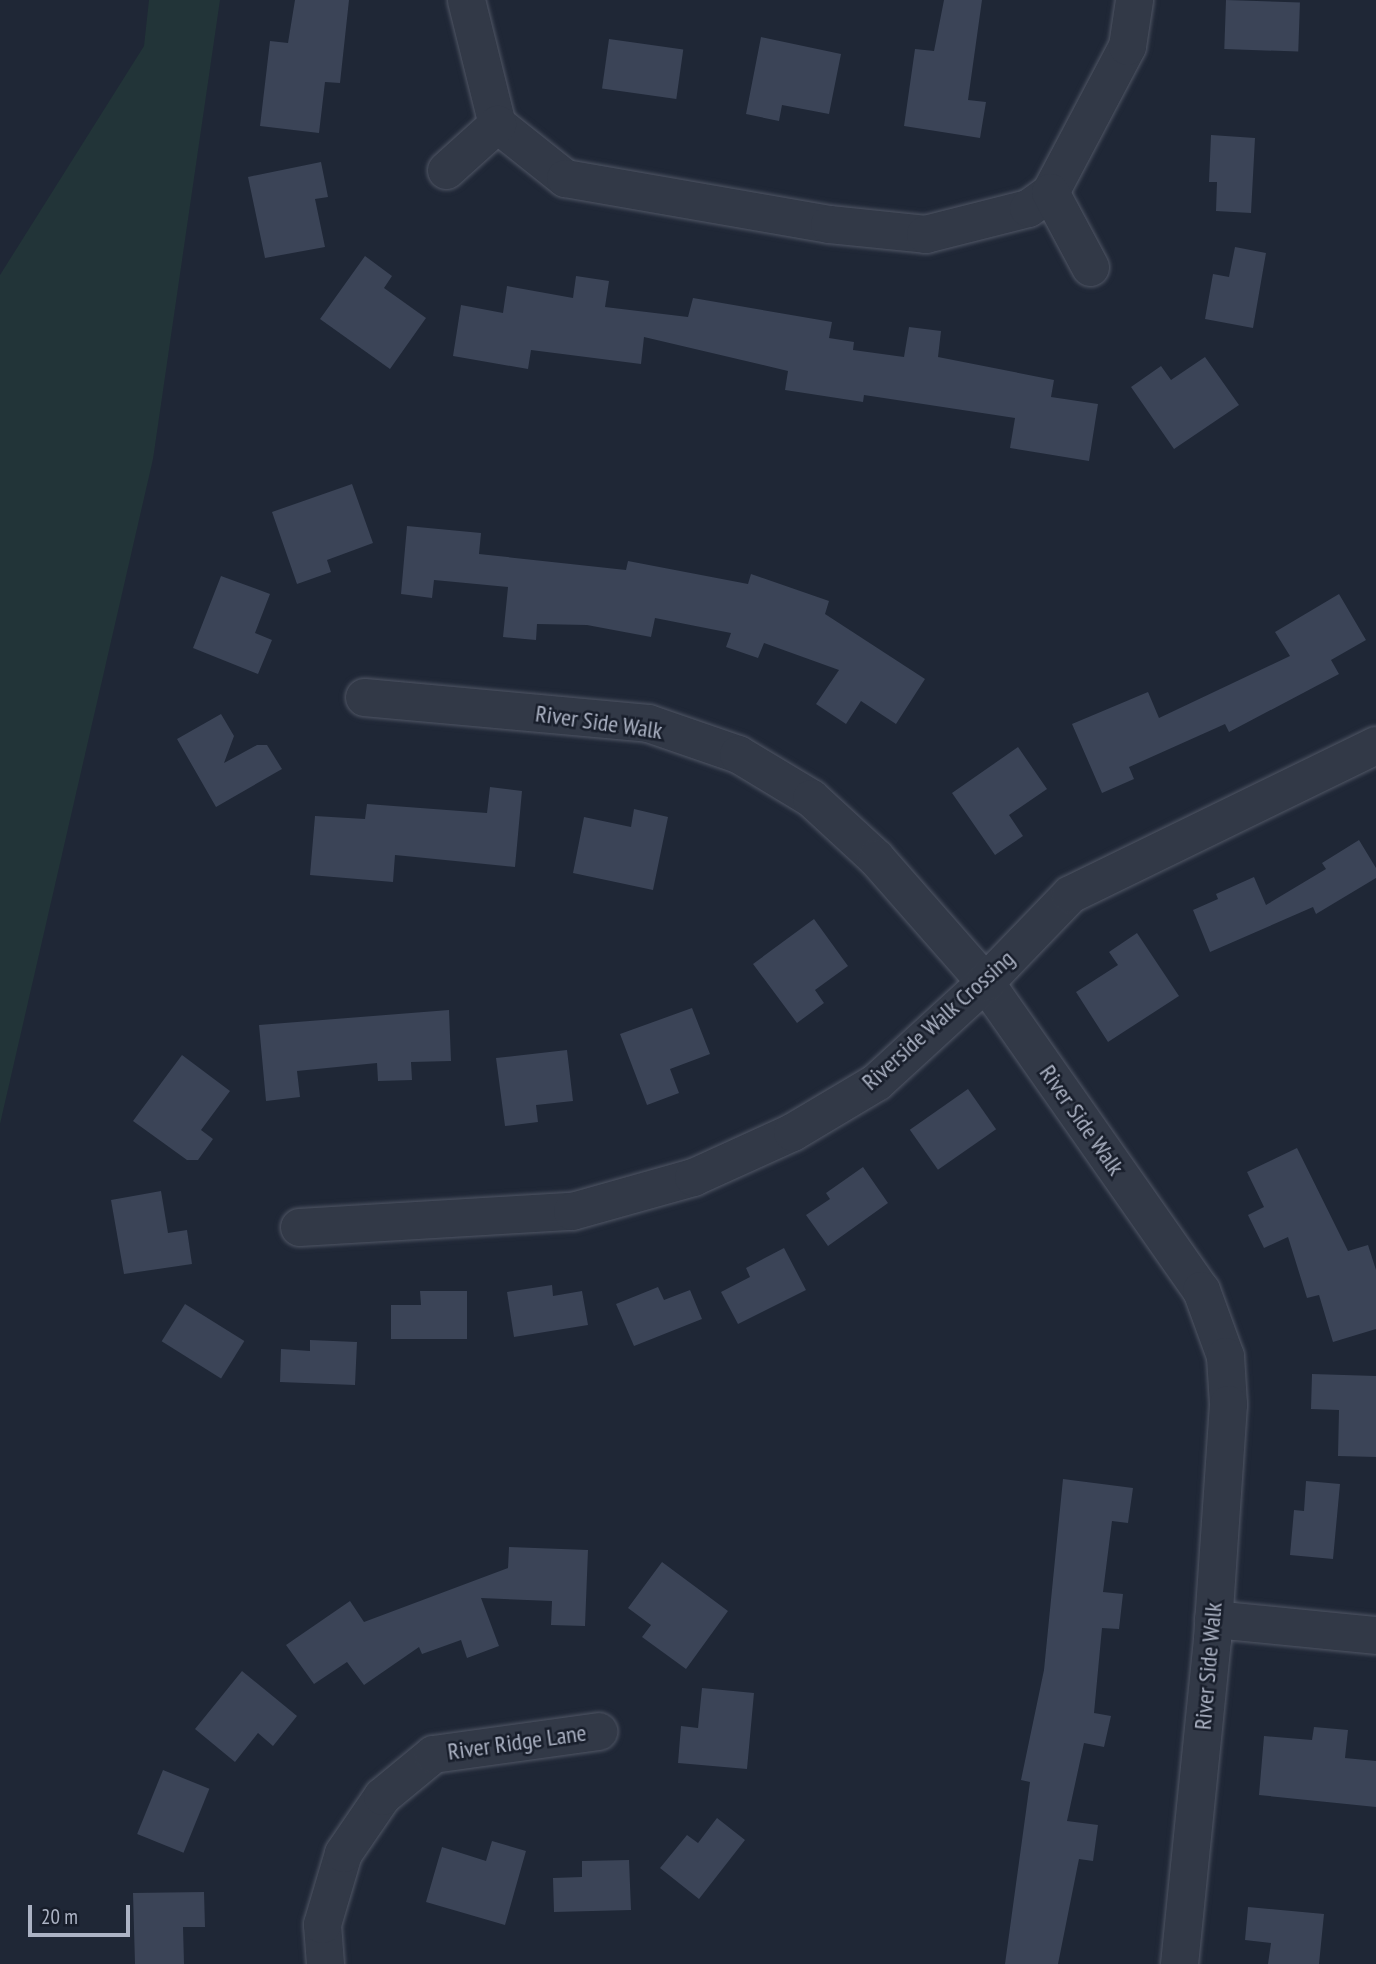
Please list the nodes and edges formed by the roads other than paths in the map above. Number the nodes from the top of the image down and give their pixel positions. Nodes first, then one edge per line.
1 (466, 0) edge
2 (1134, 0) edge
3 (497, 124) junction
4 (446, 170) dead end
5 (1050, 192) junction
6 (1090, 267) dead end
7 (364, 697) dead end
8 (1376, 745) edge
9 (985, 982) junction
10 (299, 1227) dead end
11 (1213, 1619) junction
12 (1376, 1635) edge
13 (598, 1731) dead end
14 (326, 1964) edge
15 (1179, 1964) edge

1 - 3 street
2 - 5 street
3 - 4 street
3 - 5 street
5 - 6 street
7 - 9 street, River Side Walk
8 - 9 street, Riverside Walk Crossing
9 - 10 street, Riverside Walk Crossing
9 - 11 street, River Side Walk
11 - 12 street
11 - 15 street, River Side Walk
13 - 14 street, River Ridge Lane

